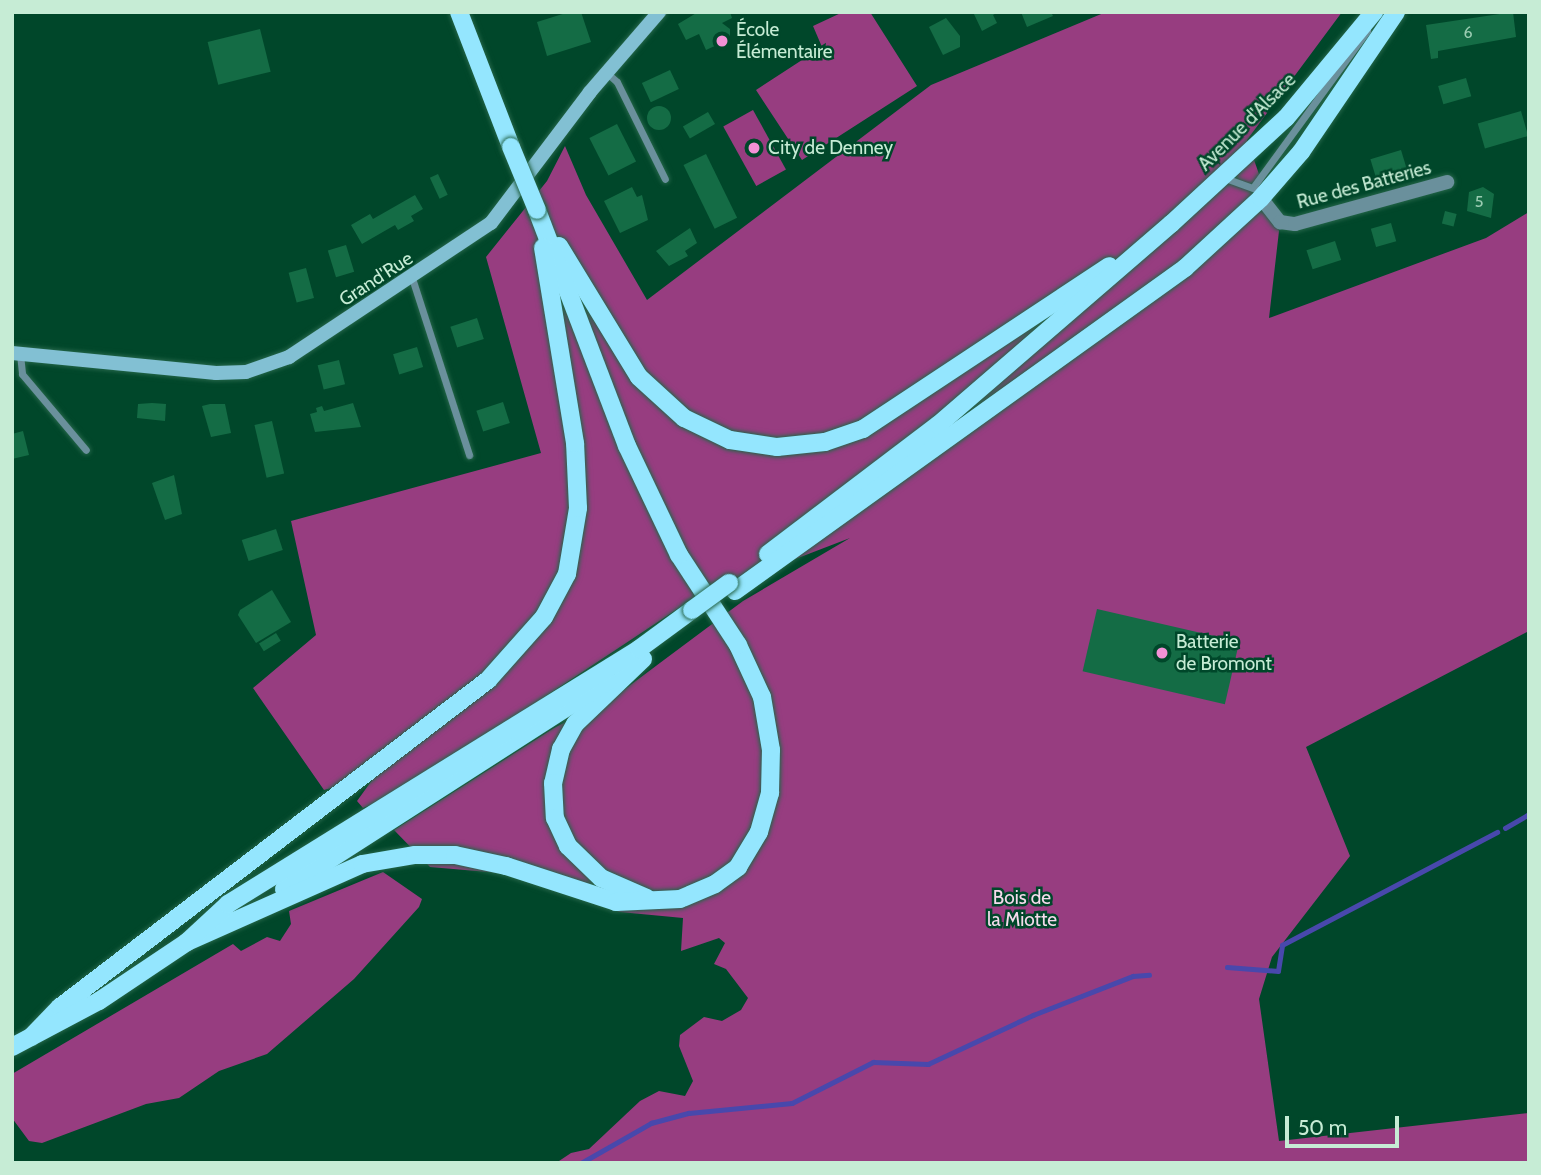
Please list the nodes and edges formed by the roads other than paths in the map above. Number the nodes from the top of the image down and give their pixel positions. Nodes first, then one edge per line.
1 (459, 12) edge
2 (659, 12) edge
3 (1376, 12) edge
4 (1395, 12) edge
5 (606, 72) junction
6 (1223, 177) junction
7 (665, 179) dead end
8 (1447, 182) dead end
9 (1258, 192) junction
10 (537, 211) junction
11 (1171, 224) junction
12 (411, 278) junction
13 (16, 353) edge
14 (86, 450) dead end
15 (469, 455) dead end
16 (732, 587) junction
17 (696, 614) junction
18 (643, 659) junction
19 (653, 901) junction
20 (234, 921) junction
21 (187, 942) junction
22 (31, 1037) junction
23 (12, 1047) edge

1 - 10 main road, bridge
2 - 5 street, Grand'Rue
3 - 6 main road, Avenue d'Alsace
3 - 9 lane
4 - 9 main road
5 - 7 lane
5 - 12 street, Grand'Rue
6 - 9 lane
6 - 11 main road, Avenue d'Alsace
8 - 9 street, Rue des Batteries
9 - 16 main road
10 - 11 main road
10 - 19 main road
10 - 22 main road
11 - 16 main road
12 - 13 street, Grand'Rue
12 - 15 lane
13 - 14 lane
16 - 17 main road, bridge
17 - 18 main road
17 - 21 main road
18 - 19 main road
18 - 20 main road
19 - 20 main road
20 - 21 main road
21 - 22 main road
22 - 23 main road

